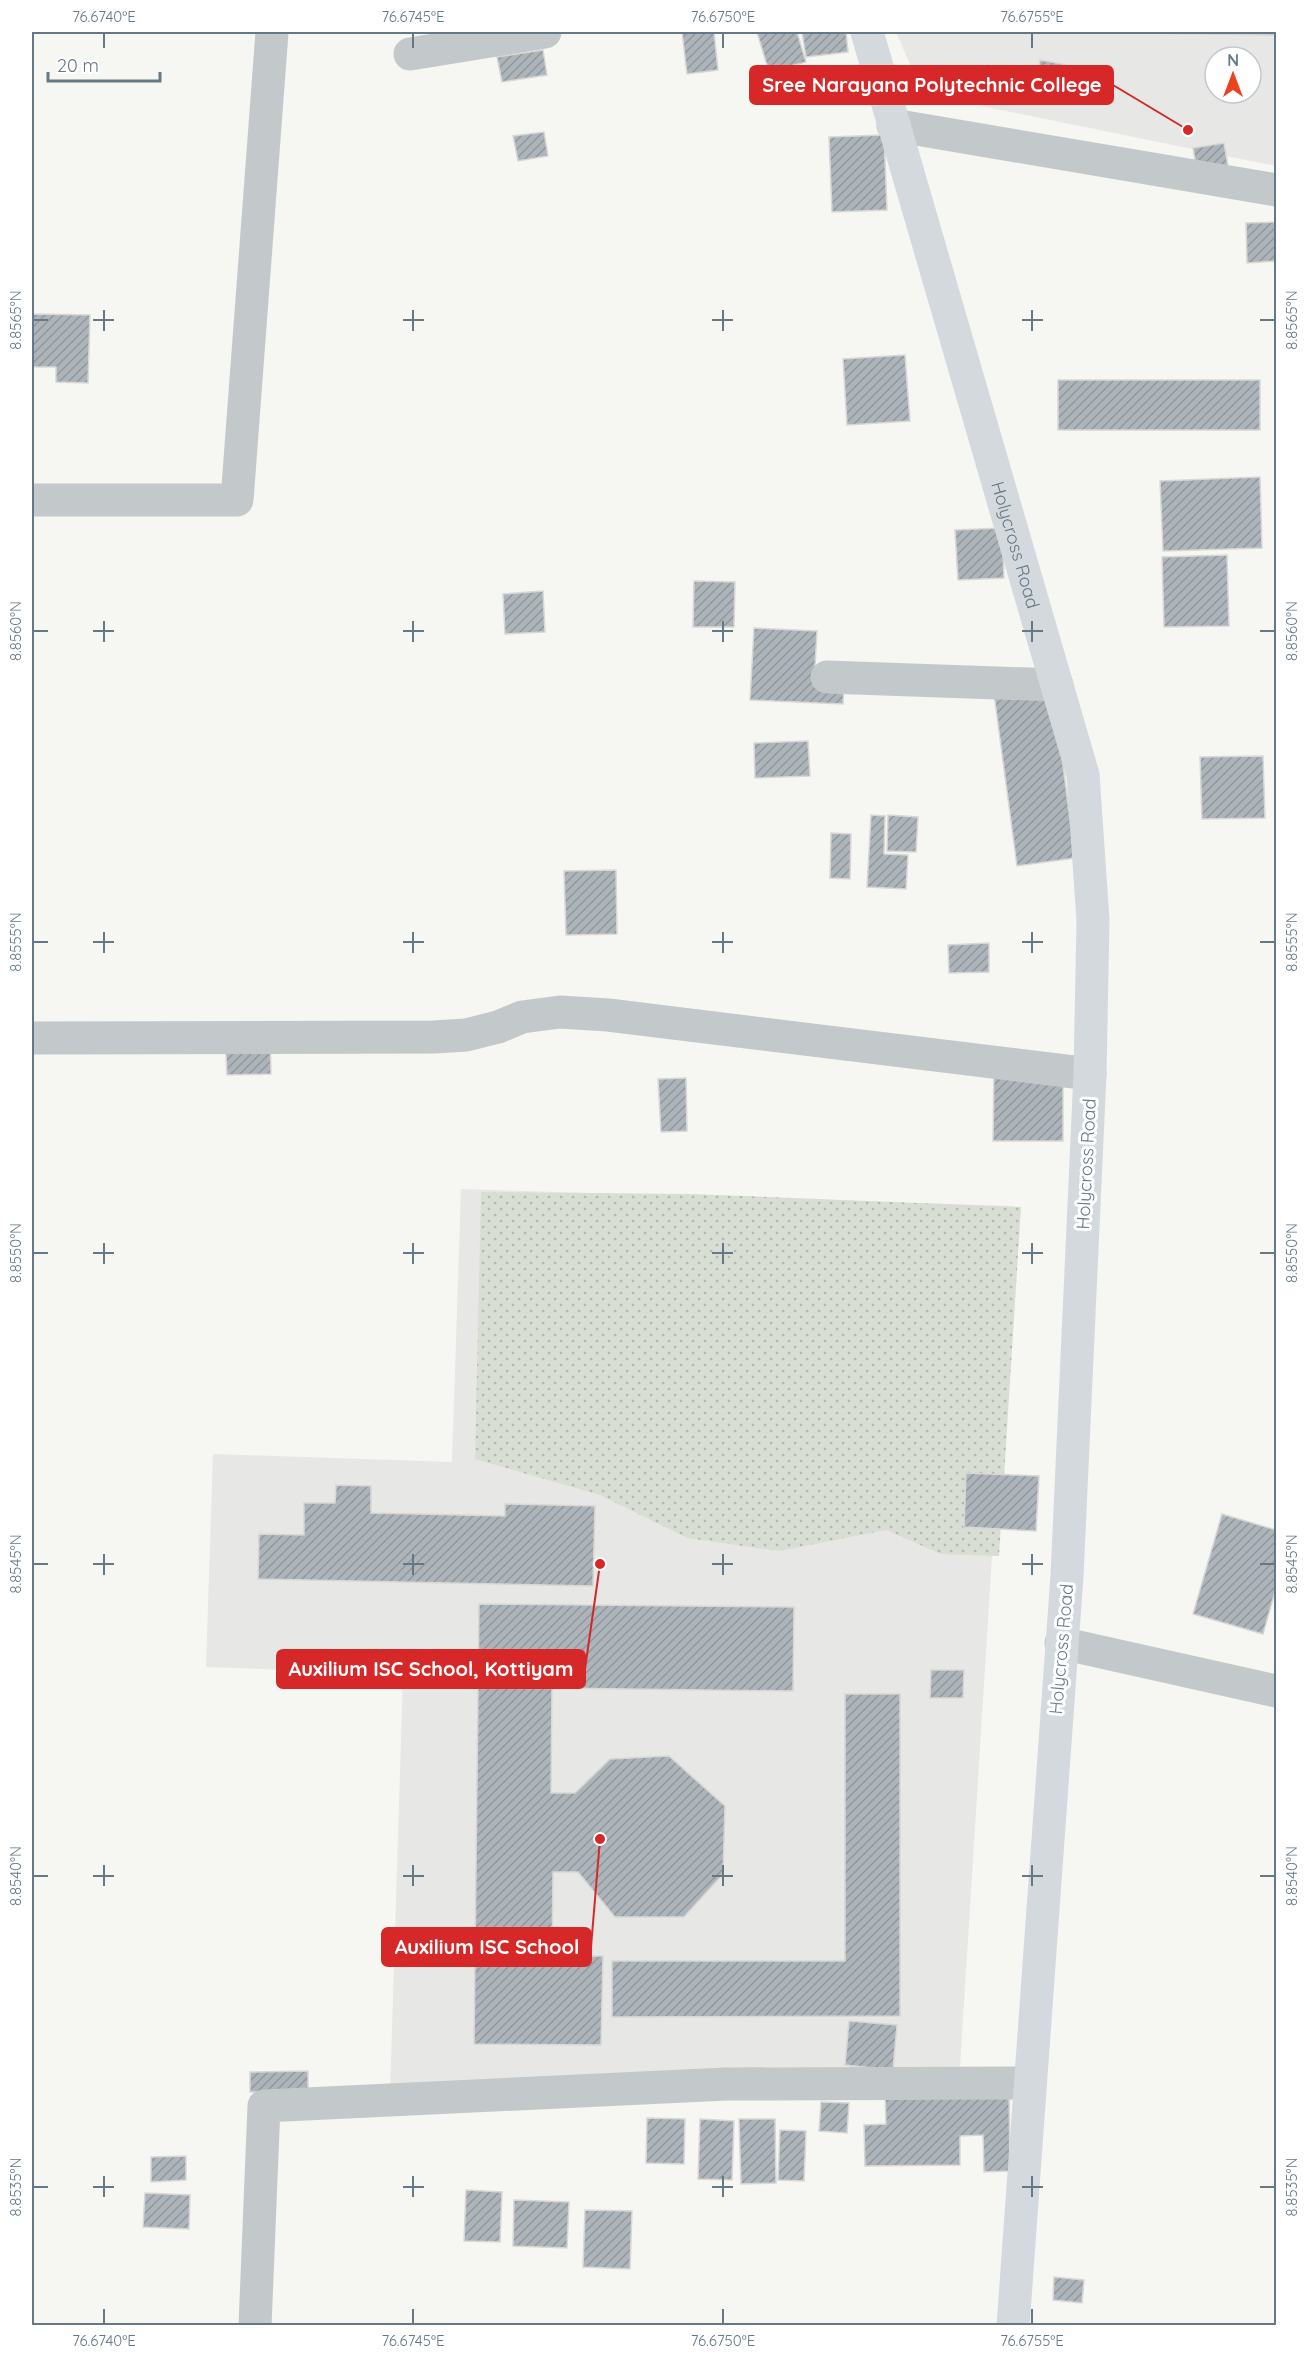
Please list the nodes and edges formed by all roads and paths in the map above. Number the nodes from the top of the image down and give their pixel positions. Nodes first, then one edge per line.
1 (272, 32) edge
2 (545, 32) edge
3 (867, 32) edge
4 (410, 54) dead end
5 (893, 125) junction
6 (1276, 190) edge
7 (32, 500) edge
8 (827, 677) dead end
9 (1057, 685) junction
10 (32, 1038) edge
11 (1090, 1074) junction
12 (1060, 1643) junction
13 (1276, 1690) edge
14 (1030, 2083) junction
15 (255, 2325) edge
16 (1013, 2325) edge

1 - 7 street
2 - 4 street
3 - 5 main road, Holycross Road
5 - 6 street
5 - 9 main road, Holycross Road
8 - 9 street
9 - 11 main road, Holycross Road
10 - 11 street
11 - 12 main road, Holycross Road
12 - 13 street
12 - 14 main road, Holycross Road
14 - 15 street
14 - 16 main road, Holycross Road

